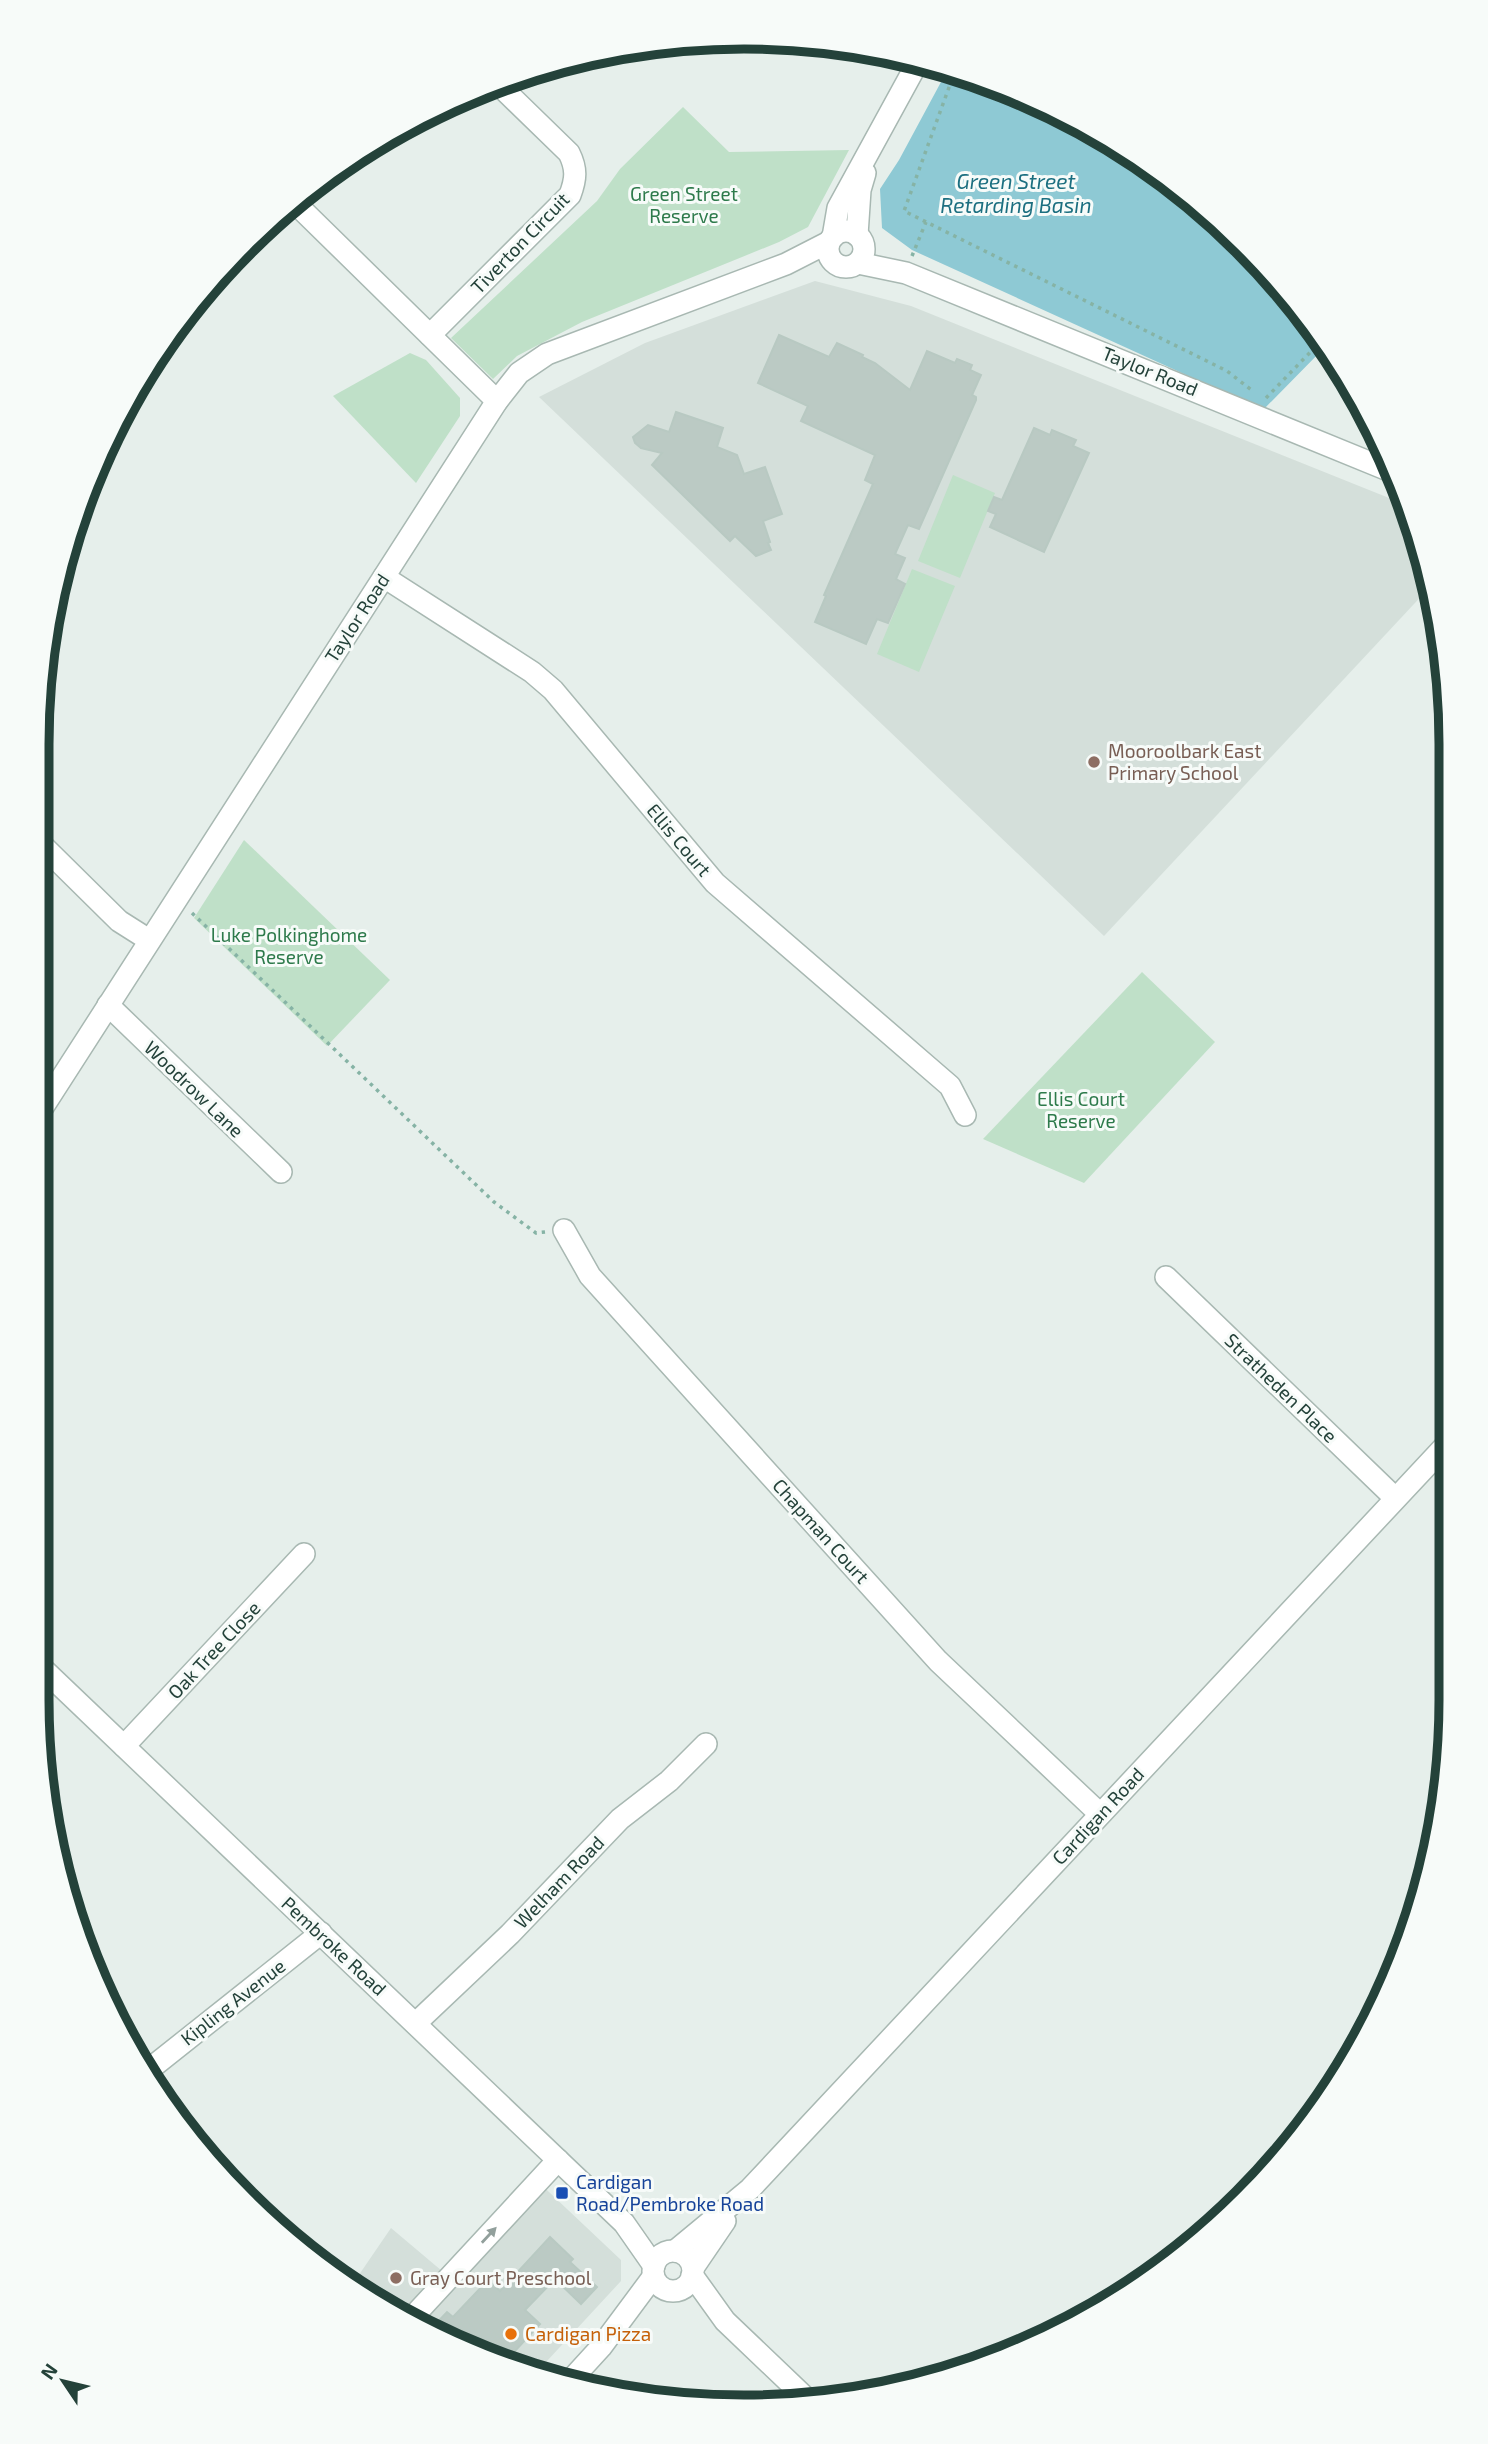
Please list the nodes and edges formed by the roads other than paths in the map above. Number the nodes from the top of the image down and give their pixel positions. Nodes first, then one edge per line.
1 (913, 70) edge
2 (506, 92) edge
3 (874, 144) junction
4 (301, 209) edge
5 (859, 238) junction
6 (831, 240) junction
7 (858, 263) junction
8 (786, 264) junction
9 (836, 265) junction
10 (908, 268) junction
11 (430, 335) junction
12 (496, 401) junction
13 (1381, 467) edge
14 (384, 577) junction
15 (49, 852) edge
16 (149, 940) junction
17 (108, 1005) junction
18 (49, 1098) edge
19 (965, 1115) dead end
20 (281, 1172) dead end
21 (564, 1230) road end
22 (1166, 1277) dead end
23 (1439, 1452) edge
24 (1395, 1499) junction
25 (304, 1554) dead end
26 (49, 1675) edge
27 (706, 1744) dead end
28 (124, 1746) junction
29 (1100, 1814) junction
30 (321, 1933) junction
31 (416, 2023) junction
32 (153, 2066) edge
33 (558, 2160) junction
34 (750, 2189) junction
35 (624, 2224) junction
36 (672, 2251) junction
37 (693, 2271) junction
38 (662, 2281) junction
39 (417, 2313) edge
40 (725, 2321) junction
41 (576, 2374) edge
42 (800, 2393) edge

1 - 3 street
2 - 11 street, Tiverton Circuit
3 - 5 street
3 - 6 street
4 - 11 street
5 - 6 street
5 - 7 street
5 - 10 street, Taylor Road
6 - 8 street, Taylor Road
6 - 9 street
7 - 9 street
7 - 10 street, Taylor Road
8 - 9 street, Taylor Road
8 - 12 street, Taylor Road
10 - 13 street, Taylor Road
11 - 12 street
12 - 14 street, Taylor Road
14 - 16 street, Taylor Road
14 - 19 street, Ellis Court
15 - 16 street
16 - 17 street, Taylor Road
17 - 18 street, Taylor Road
17 - 20 street, Woodrow Lane
21 - 29 street, Chapman Court
22 - 24 street, Stratheden Place
23 - 24 street, Cardigan Road
24 - 29 street, Cardigan Road
25 - 28 street, Oak Tree Close
26 - 28 street, Pembroke Road
27 - 31 street, Welham Road
28 - 30 street, Pembroke Road
29 - 34 street, Cardigan Road
30 - 31 street, Pembroke Road
30 - 32 street, Kipling Avenue
31 - 33 street, Pembroke Road
33 - 35 street, Pembroke Road
39 -> 33 street
34 - 36 street, Cardigan Road
34 - 37 street, Cardigan Road
35 - 36 street, Pembroke Road
35 - 38 street, Pembroke Road
36 - 37 street
36 - 38 street
37 - 38 street
37 - 40 street, Pembroke Road
38 - 40 street, Pembroke Road
38 - 41 street
40 - 42 street, Pembroke Road

